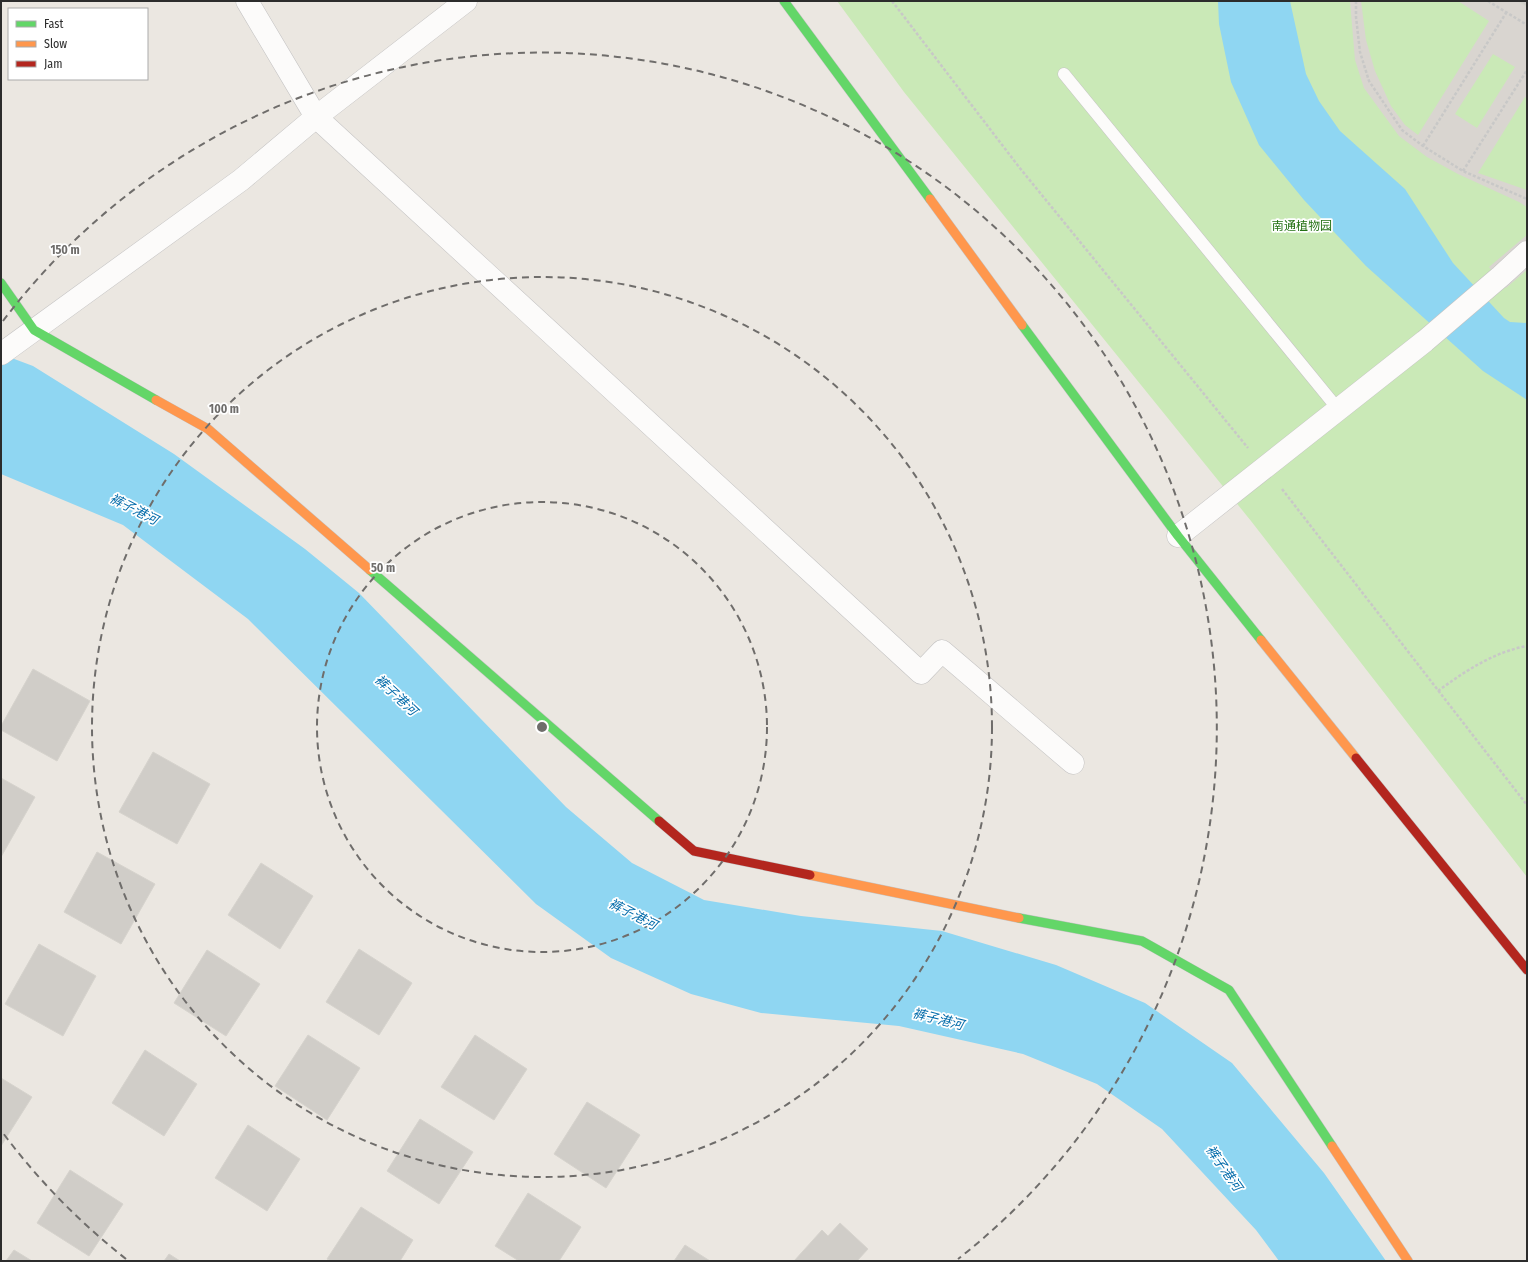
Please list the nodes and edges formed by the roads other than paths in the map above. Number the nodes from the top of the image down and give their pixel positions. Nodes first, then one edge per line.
1 (248, 1) edge
2 (466, 1) edge
3 (784, 1) edge
4 (1064, 74) dead end
5 (316, 117) junction
6 (1527, 252) edge
7 (1, 283) edge
8 (34, 330) junction
9 (6, 351) edge
10 (1338, 409) junction
11 (1178, 536) junction
12 (1073, 762) dead end
13 (1527, 970) edge
14 (1408, 1261) edge

1 - 5 street
2 - 5 street
3 - 11 street
4 - 10 lane
5 - 8 street
5 - 12 street
6 - 10 street
7 - 8 street
8 - 9 street
8 - 14 street
10 - 11 street
11 - 13 street

